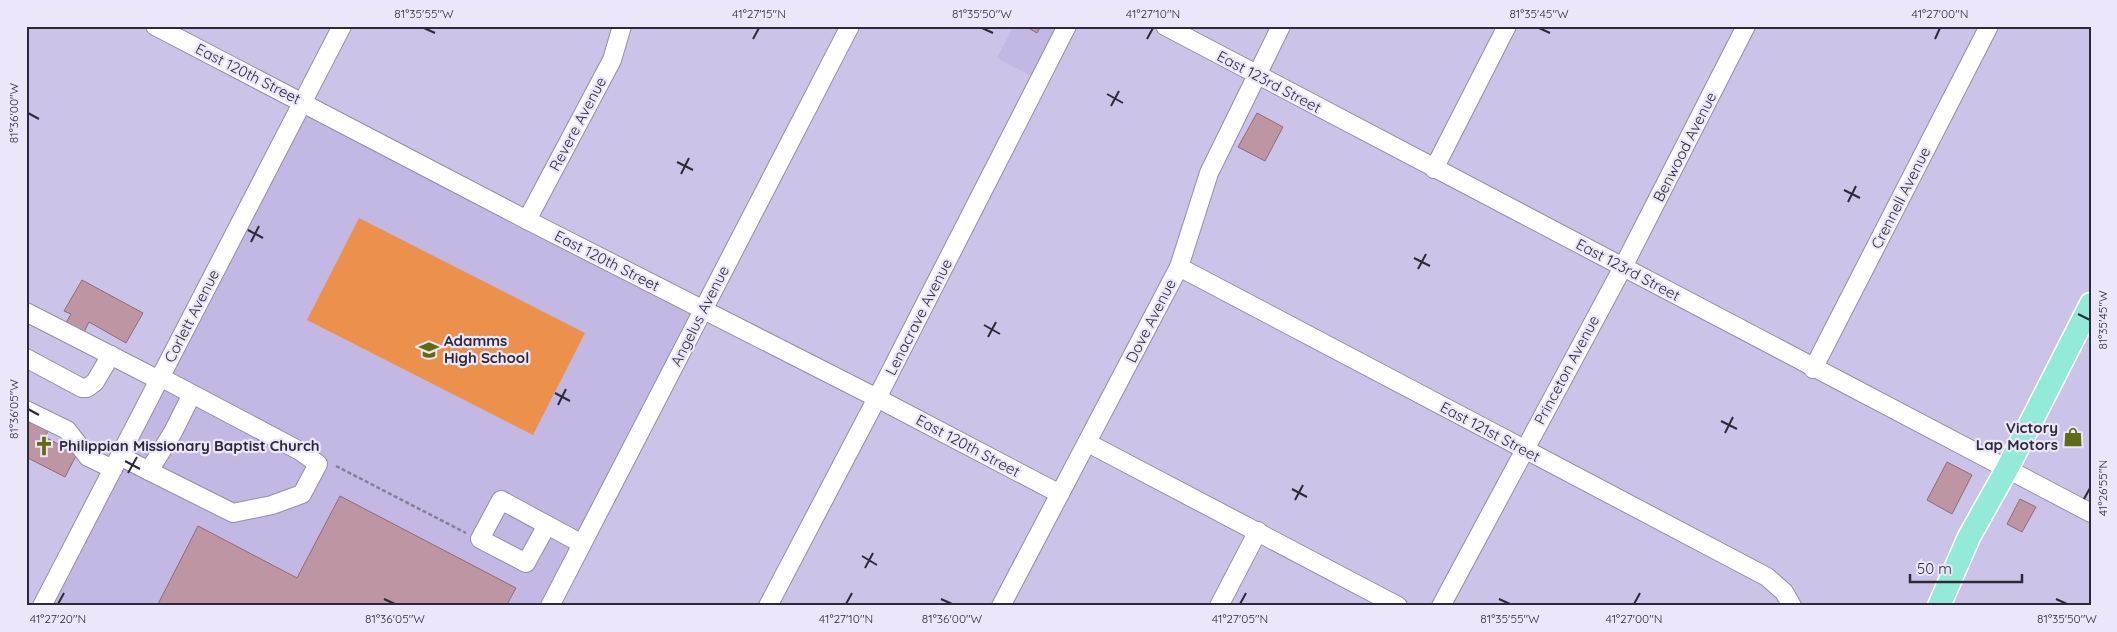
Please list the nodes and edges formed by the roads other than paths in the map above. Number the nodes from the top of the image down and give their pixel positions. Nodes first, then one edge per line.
1 (156, 26) edge
2 (342, 26) edge
3 (622, 26) edge
4 (850, 26) edge
5 (1067, 26) edge
6 (1165, 26) edge
7 (1281, 26) edge
8 (1507, 26) edge
9 (1746, 26) edge
10 (1989, 26) edge
11 (1256, 75) junction
12 (303, 102) junction
13 (1434, 169) junction
14 (527, 220) junction
15 (1179, 267) junction
16 (1623, 267) junction
17 (2091, 304) edge
18 (704, 310) junction
19 (26, 312) edge
20 (111, 355) junction
21 (26, 358) edge
22 (1813, 369) junction
23 (160, 378) junction
24 (192, 394) junction
25 (877, 398) junction
26 (26, 410) edge
27 (1088, 443) junction
28 (1524, 450) junction
29 (116, 462) junction
30 (2007, 469) junction
31 (149, 471) junction
32 (1060, 494) junction
33 (2091, 514) edge
34 (548, 525) dead end
35 (1258, 531) junction
36 (582, 544) junction
37 (42, 606) edge
38 (550, 606) edge
39 (768, 606) edge
40 (1001, 606) edge
41 (1219, 606) edge
42 (1398, 606) edge
43 (1441, 606) edge
44 (1792, 606) edge
45 (1939, 606) edge

1 - 12 street, East 120th Street
2 - 12 street, Corlett Avenue
3 - 14 street, Revere Avenue
4 - 18 street, Angelus Avenue
5 - 25 street, Lenacrave Avenue
6 - 11 street, East 123rd Street
7 - 11 street, Dove Avenue
8 - 13 street
9 - 16 street, Benwood Avenue
10 - 22 street, Crennell Avenue
11 - 13 street, East 123rd Street
11 - 15 street, Dove Avenue
12 - 14 street, East 120th Street
12 - 23 street, Corlett Avenue
13 - 16 street, East 123rd Street
14 - 18 street, East 120th Street
15 - 27 street, Dove Avenue
15 - 28 street, East 121st Street
16 - 22 street, East 123rd Street
16 - 28 street, Princeton Avenue
17 - 30 main road
18 - 25 street, East 120th Street
18 - 36 street, Angelus Avenue
19 - 20 street
20 - 21 street
20 - 23 street
22 - 30 street, East 123rd Street
23 - 24 street
23 - 29 street, Corlett Avenue
24 - 31 street
24 - 31 street
25 - 32 street, East 120th Street
25 - 39 street, Lenacrave Avenue
26 - 29 street
27 - 32 street, Dove Avenue
27 - 35 street
28 - 43 street, Princeton Avenue
28 - 44 street, East 121st Street
29 - 31 street
29 - 37 street, Corlett Avenue
30 - 33 street, East 123rd Street
30 - 45 main road
32 - 40 street, Dove Avenue
34 - 36 street
35 - 41 street
35 - 42 street
36 - 38 street, Angelus Avenue

